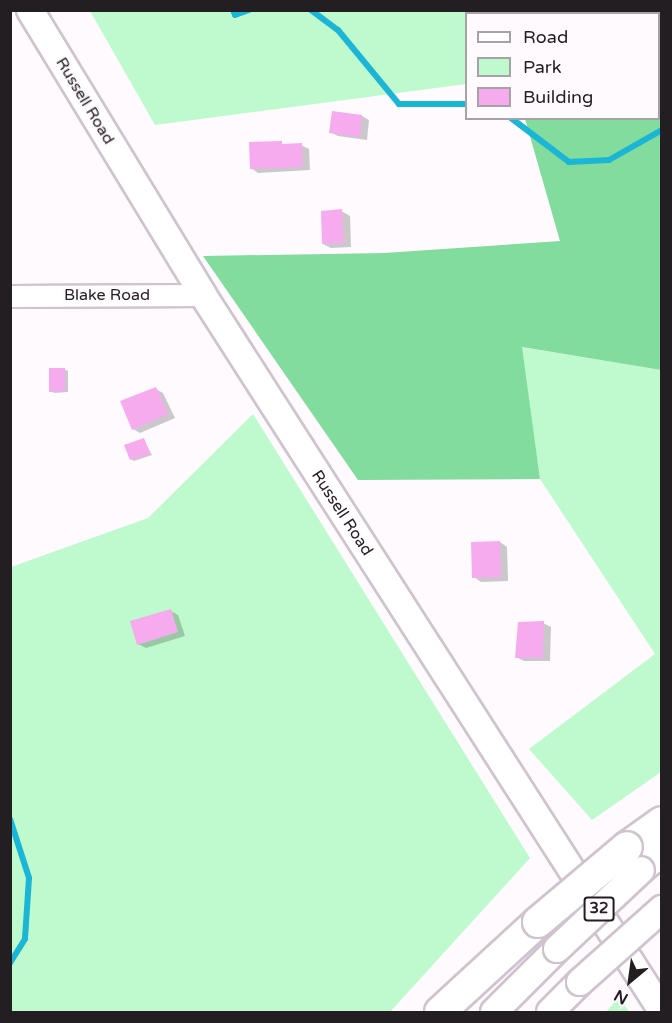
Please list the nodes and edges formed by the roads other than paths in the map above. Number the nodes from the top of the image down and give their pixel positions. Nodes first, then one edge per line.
1 (30, 10) edge
2 (203, 295) junction
3 (10, 296) edge
4 (662, 822) edge
5 (662, 853) edge
6 (634, 858) junction
7 (662, 909) edge
8 (662, 1011) edge
9 (440, 1012) edge
10 (494, 1012) edge
11 (550, 1012) edge

1 - 2 main road, Russell Road
2 - 3 street, Blake Road
2 - 8 main road, Russell Road
4 - 6 highway
5 - 6 main road, 32
6 - 9 highway, bridge
6 - 10 main road, 32, bridge
7 - 11 main road, 32, bridge

